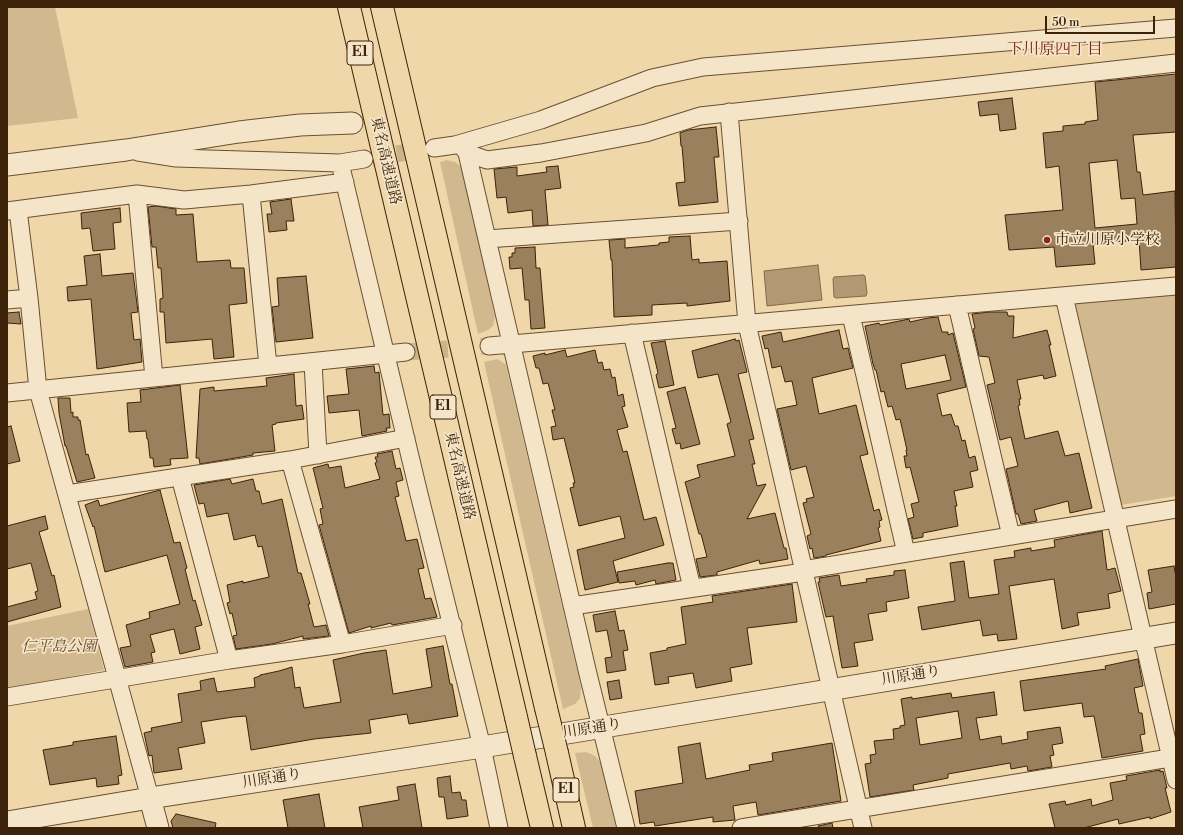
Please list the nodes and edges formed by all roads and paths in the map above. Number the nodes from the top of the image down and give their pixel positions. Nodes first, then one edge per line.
1 (349, 7) edge
2 (382, 7) edge
3 (1176, 28) edge
4 (1176, 63) edge
5 (730, 112) junction
6 (352, 123) dead end
7 (434, 148) tunnel mouth
8 (463, 148) junction
9 (126, 150) junction
10 (364, 159) tunnel mouth
11 (340, 163) junction
12 (7, 165) edge
13 (345, 182) junction
14 (137, 194) junction
15 (250, 194) junction
16 (12, 210) edge
17 (738, 221) junction
18 (487, 239) junction
19 (1176, 286) edge
20 (1064, 296) junction
21 (29, 298) junction
22 (7, 300) edge
23 (957, 305) junction
24 (851, 315) junction
25 (747, 324) junction
26 (632, 333) junction
27 (511, 344) junction
28 (489, 346) tunnel mouth
29 (406, 352) tunnel mouth
30 (386, 354) junction
31 (313, 362) junction
32 (268, 366) junction
33 (154, 378) junction
34 (38, 390) junction
35 (7, 393) edge
36 (406, 438) junction
37 (318, 455) junction
38 (290, 460) junction
39 (180, 477) junction
40 (67, 494) junction
41 (1176, 509) edge
42 (1115, 519) junction
43 (1011, 536) junction
44 (906, 553) junction
45 (803, 571) junction
46 (692, 588) junction
47 (572, 606) junction
48 (453, 625) junction
49 (1176, 633) edge
50 (1143, 638) junction
51 (342, 644) junction
52 (229, 660) junction
53 (118, 679) junction
54 (830, 690) junction
55 (7, 697) edge
56 (601, 727) junction
57 (482, 747) junction
58 (1174, 758) edge
59 (1176, 780) edge
60 (150, 798) junction
61 (858, 809) junction
62 (7, 822) edge
63 (158, 828) edge
64 (499, 828) edge
65 (542, 828) edge
66 (574, 828) edge
67 (626, 828) edge
68 (744, 828) edge
69 (863, 828) edge

1 - 65 highway, 東名高速道路 / E1, bridge
2 - 66 highway, E1, bridge
3 - 8 street
4 - 5 street
5 - 8 street
5 - 17 street
6 - 9 street
7 - 8 street
8 - 18 street
9 - 11 street
9 - 12 street
10 - 11 street
11 - 13 street
13 - 15 street
13 - 30 street
14 - 15 street
14 - 16 street
14 - 33 street
15 - 32 street
16 - 21 street
17 - 18 street
17 - 25 street
18 - 27 street
19 - 20 street
20 - 23 street
20 - 42 street
21 - 22 street
21 - 34 street
23 - 24 street
23 - 43 street
24 - 25 street
24 - 44 street
25 - 26 street
25 - 45 street
26 - 27 street
26 - 46 street
27 - 28 street
27 - 47 street
29 - 30 street
30 - 31 street
30 - 36 street
31 - 32 street
31 - 37 street
32 - 33 street
33 - 34 street
34 - 35 street
34 - 40 street
36 - 37 street
36 - 48 street
37 - 38 street
38 - 39 street
38 - 51 street
39 - 40 street
39 - 52 street
40 - 53 street
41 - 42 street
42 - 43 street
42 - 50 street
43 - 44 street
44 - 45 street
45 - 46 street
45 - 54 street
46 - 47 street
47 - 56 street
48 - 51 street
48 - 57 street
49 - 50 street, 川原通り
50 - 54 street, 川原通り
50 - 58 street
51 - 52 street
52 - 53 street
53 - 55 street
53 - 60 street
54 - 56 street, 川原通り
54 - 61 street
56 - 57 street, 川原通り
56 - 67 street
57 - 60 street, 川原通り
57 - 64 street
58 - 59 street
58 - 61 street
60 - 62 street, 川原通り
60 - 63 street
61 - 68 street
61 - 69 street

